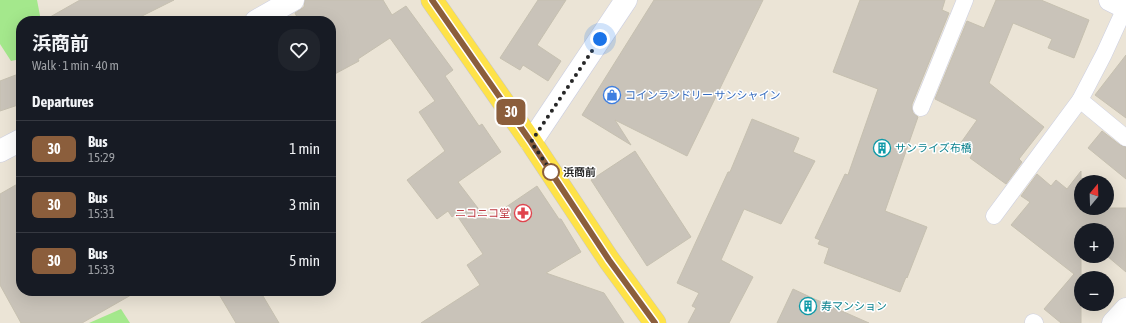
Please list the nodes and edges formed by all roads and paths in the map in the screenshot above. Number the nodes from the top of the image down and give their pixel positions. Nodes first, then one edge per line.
1 (293, 0) edge
2 (432, 0) edge
3 (626, 0) edge
4 (965, 0) edge
5 (1120, 5) edge
6 (265, 16) edge
7 (1080, 100) junction
8 (921, 108) dead end
9 (1126, 138) edge
10 (531, 142) junction
11 (16, 143) edge
12 (0, 151) edge
13 (994, 216) dead end
14 (1126, 308) edge
15 (655, 323) edge
16 (1113, 323) edge

1 - 6 street
2 - 10 main road
3 - 10 street
4 - 8 lane
5 - 7 lane
7 - 9 lane
7 - 13 lane
10 - 15 main road
11 - 12 street
14 - 16 street

